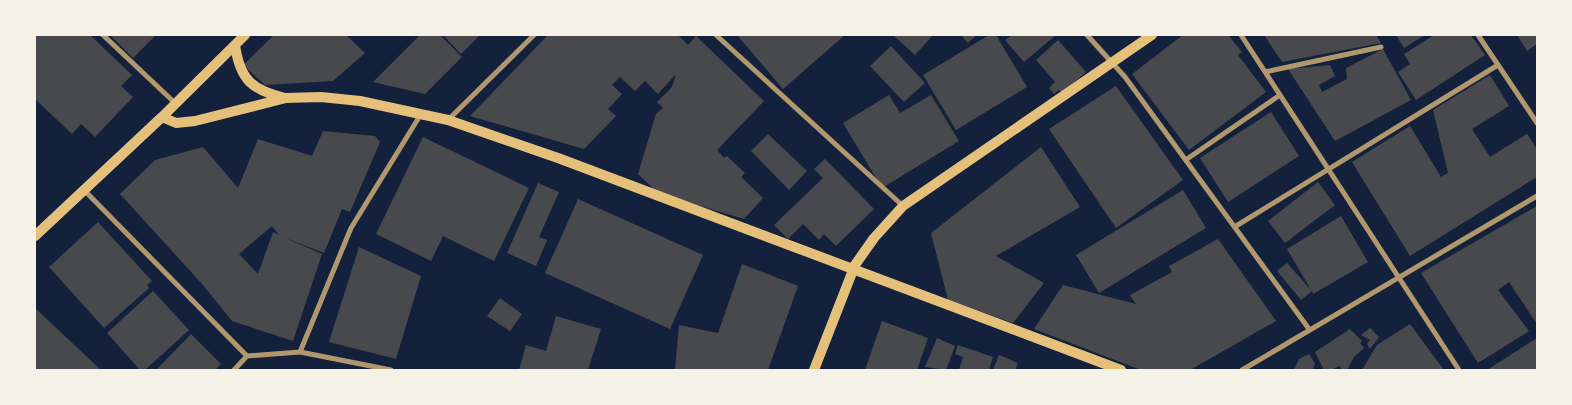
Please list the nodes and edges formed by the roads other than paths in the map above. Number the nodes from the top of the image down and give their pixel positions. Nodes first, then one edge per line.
1 (103, 35) edge
2 (245, 35) edge
3 (534, 35) edge
4 (716, 35) edge
5 (1087, 35) edge
6 (1152, 35) edge
7 (1241, 35) edge
8 (1478, 35) edge
9 (235, 45) junction
10 (1381, 47) dead end
11 (1112, 62) junction
12 (1498, 66) junction
13 (1265, 72) junction
14 (1280, 94) junction
15 (286, 98) junction
16 (175, 104) junction
17 (422, 113) junction
18 (162, 117) junction
19 (448, 120) junction
20 (1537, 123) edge
21 (1187, 159) junction
22 (1329, 169) junction
23 (83, 190) junction
24 (1537, 196) edge
25 (903, 206) junction
26 (1236, 226) junction
27 (35, 236) edge
28 (853, 270) junction
29 (1399, 276) junction
30 (1309, 329) junction
31 (300, 352) junction
32 (248, 356) junction
33 (234, 370) edge
34 (391, 370) edge
35 (814, 370) edge
36 (1121, 370) edge
37 (1242, 370) edge
38 (1460, 370) edge

1 - 16 street
2 - 9 main road
3 - 19 street
4 - 25 street
5 - 11 street
6 - 11 main road
7 - 13 street
8 - 12 street
9 - 15 main road
9 - 16 main road
10 - 13 street
11 - 21 street
11 - 25 main road
12 - 20 street
12 - 22 street
13 - 14 street
14 - 21 street
14 - 22 street
15 - 17 main road
15 - 18 main road
16 - 18 main road
17 - 19 main road
17 - 31 street
18 - 23 main road
19 - 28 main road
21 - 26 street
22 - 26 street
22 - 29 street
23 - 27 main road
23 - 32 street
24 - 29 street
25 - 28 main road
26 - 30 street
28 - 35 main road
28 - 36 main road
29 - 30 street
29 - 38 street
30 - 37 street
31 - 32 street
31 - 34 street
32 - 33 street

